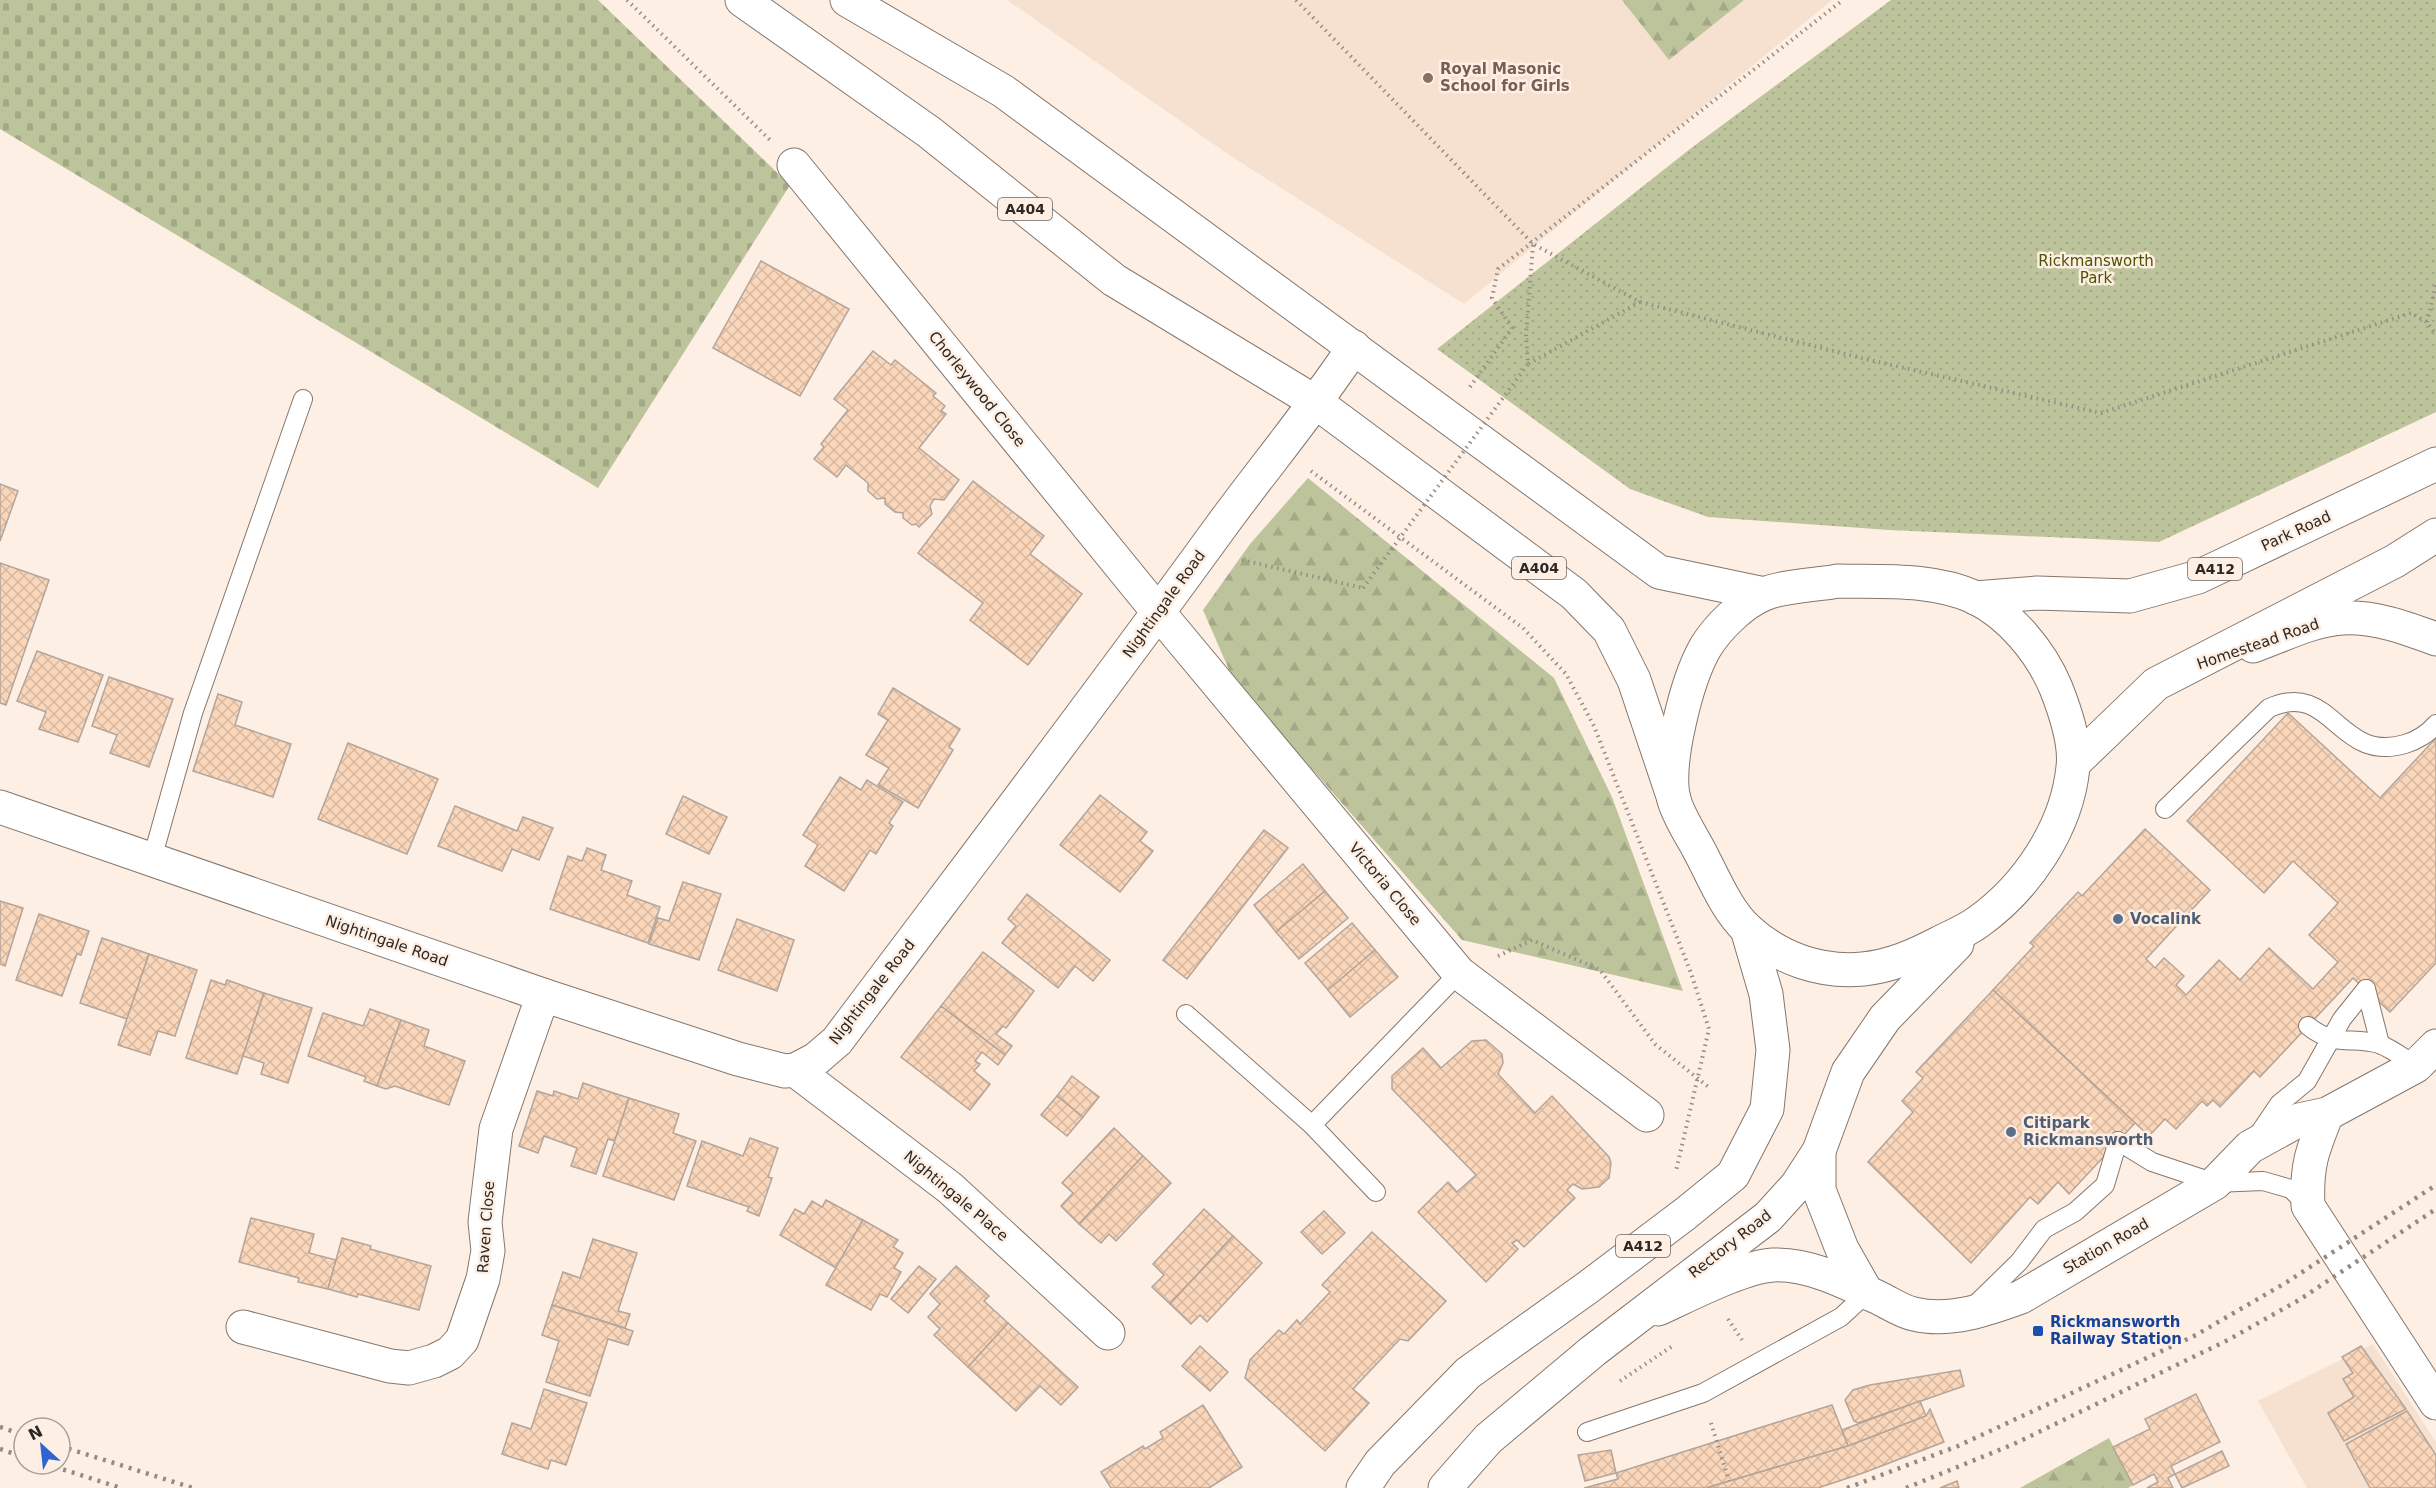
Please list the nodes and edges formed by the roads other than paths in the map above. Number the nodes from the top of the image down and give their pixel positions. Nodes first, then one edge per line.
1 (742, 0) edge
2 (847, 0) edge
3 (794, 165) road end
4 (1354, 347) junction
5 (303, 399) dead end
6 (1317, 403) junction
7 (2436, 464) edge
8 (2436, 535) edge
9 (1764, 594) junction
10 (1975, 598) junction
11 (1159, 613) junction
12 (2430, 644) edge
13 (2186, 670) junction
14 (2436, 724) edge
15 (2074, 763) junction
16 (1674, 799) junction
17 (0, 807) edge
18 (2165, 809) dead end
19 (152, 859) junction
20 (1977, 923) junction
21 (1747, 929) junction
22 (1459, 973) junction
23 (543, 995) junction
24 (1186, 1014) dead end
25 (2308, 1026) dead end
26 (2331, 1039) junction
27 (2380, 1044) junction
28 (2429, 1057) edge
29 (795, 1070) junction
30 (2327, 1114) junction
31 (1647, 1115) dead end
32 (1312, 1125) junction
33 (2250, 1147) junction
34 (1819, 1151) junction
35 (2215, 1183) junction
36 (1376, 1192) dead end
37 (2308, 1206) junction
38 (1868, 1293) junction
39 (1966, 1313) junction
40 (1629, 1322) junction
41 (243, 1327) dead end
42 (1108, 1333) dead end
43 (2436, 1402) edge
44 (1587, 1432) dead end
45 (1363, 1488) edge
46 (1445, 1488) edge

1 - 6 main road, A404
2 - 4 main road
3 - 11 main road, Chorleywood Close
4 - 6 main road, Nightingale Road
4 - 9 main road
5 - 19 lane
6 - 11 main road, Nightingale Road
6 - 16 main road, A404
7 - 10 main road, Park Road / A412
8 - 13 main road
9 - 10 main road
9 - 16 main road
10 - 15 main road
11 - 22 main road, Victoria Close
11 - 29 main road, Nightingale Road
12 - 13 main road, Homestead Road
13 - 15 main road
14 - 18 lane
15 - 20 main road
16 - 21 main road
17 - 19 main road, Nightingale Road
19 - 23 main road, Nightingale Road
20 - 21 main road
20 - 34 main road, Rectory Road
21 - 45 main road, A412
22 - 31 main road, Victoria Close
22 - 32 lane
23 - 29 main road, Nightingale Road
23 - 41 main road, Raven Close
24 - 32 lane
25 - 26 lane
26 - 27 lane
26 - 27 lane
26 - 33 lane
27 - 28 lane
28 - 30 main road
29 - 42 main road, Nightingale Place
30 - 33 main road, Station Road
30 - 37 main road
32 - 36 lane
33 - 35 main road, Station Road
34 - 38 main road
34 - 40 main road, Rectory Road
35 - 37 lane
35 - 39 main road, Station Road
35 - 39 lane
37 - 43 main road
38 - 39 main road, Station Road
38 - 40 main road, Station Road
38 - 44 lane
40 - 46 main road, Rectory Road

